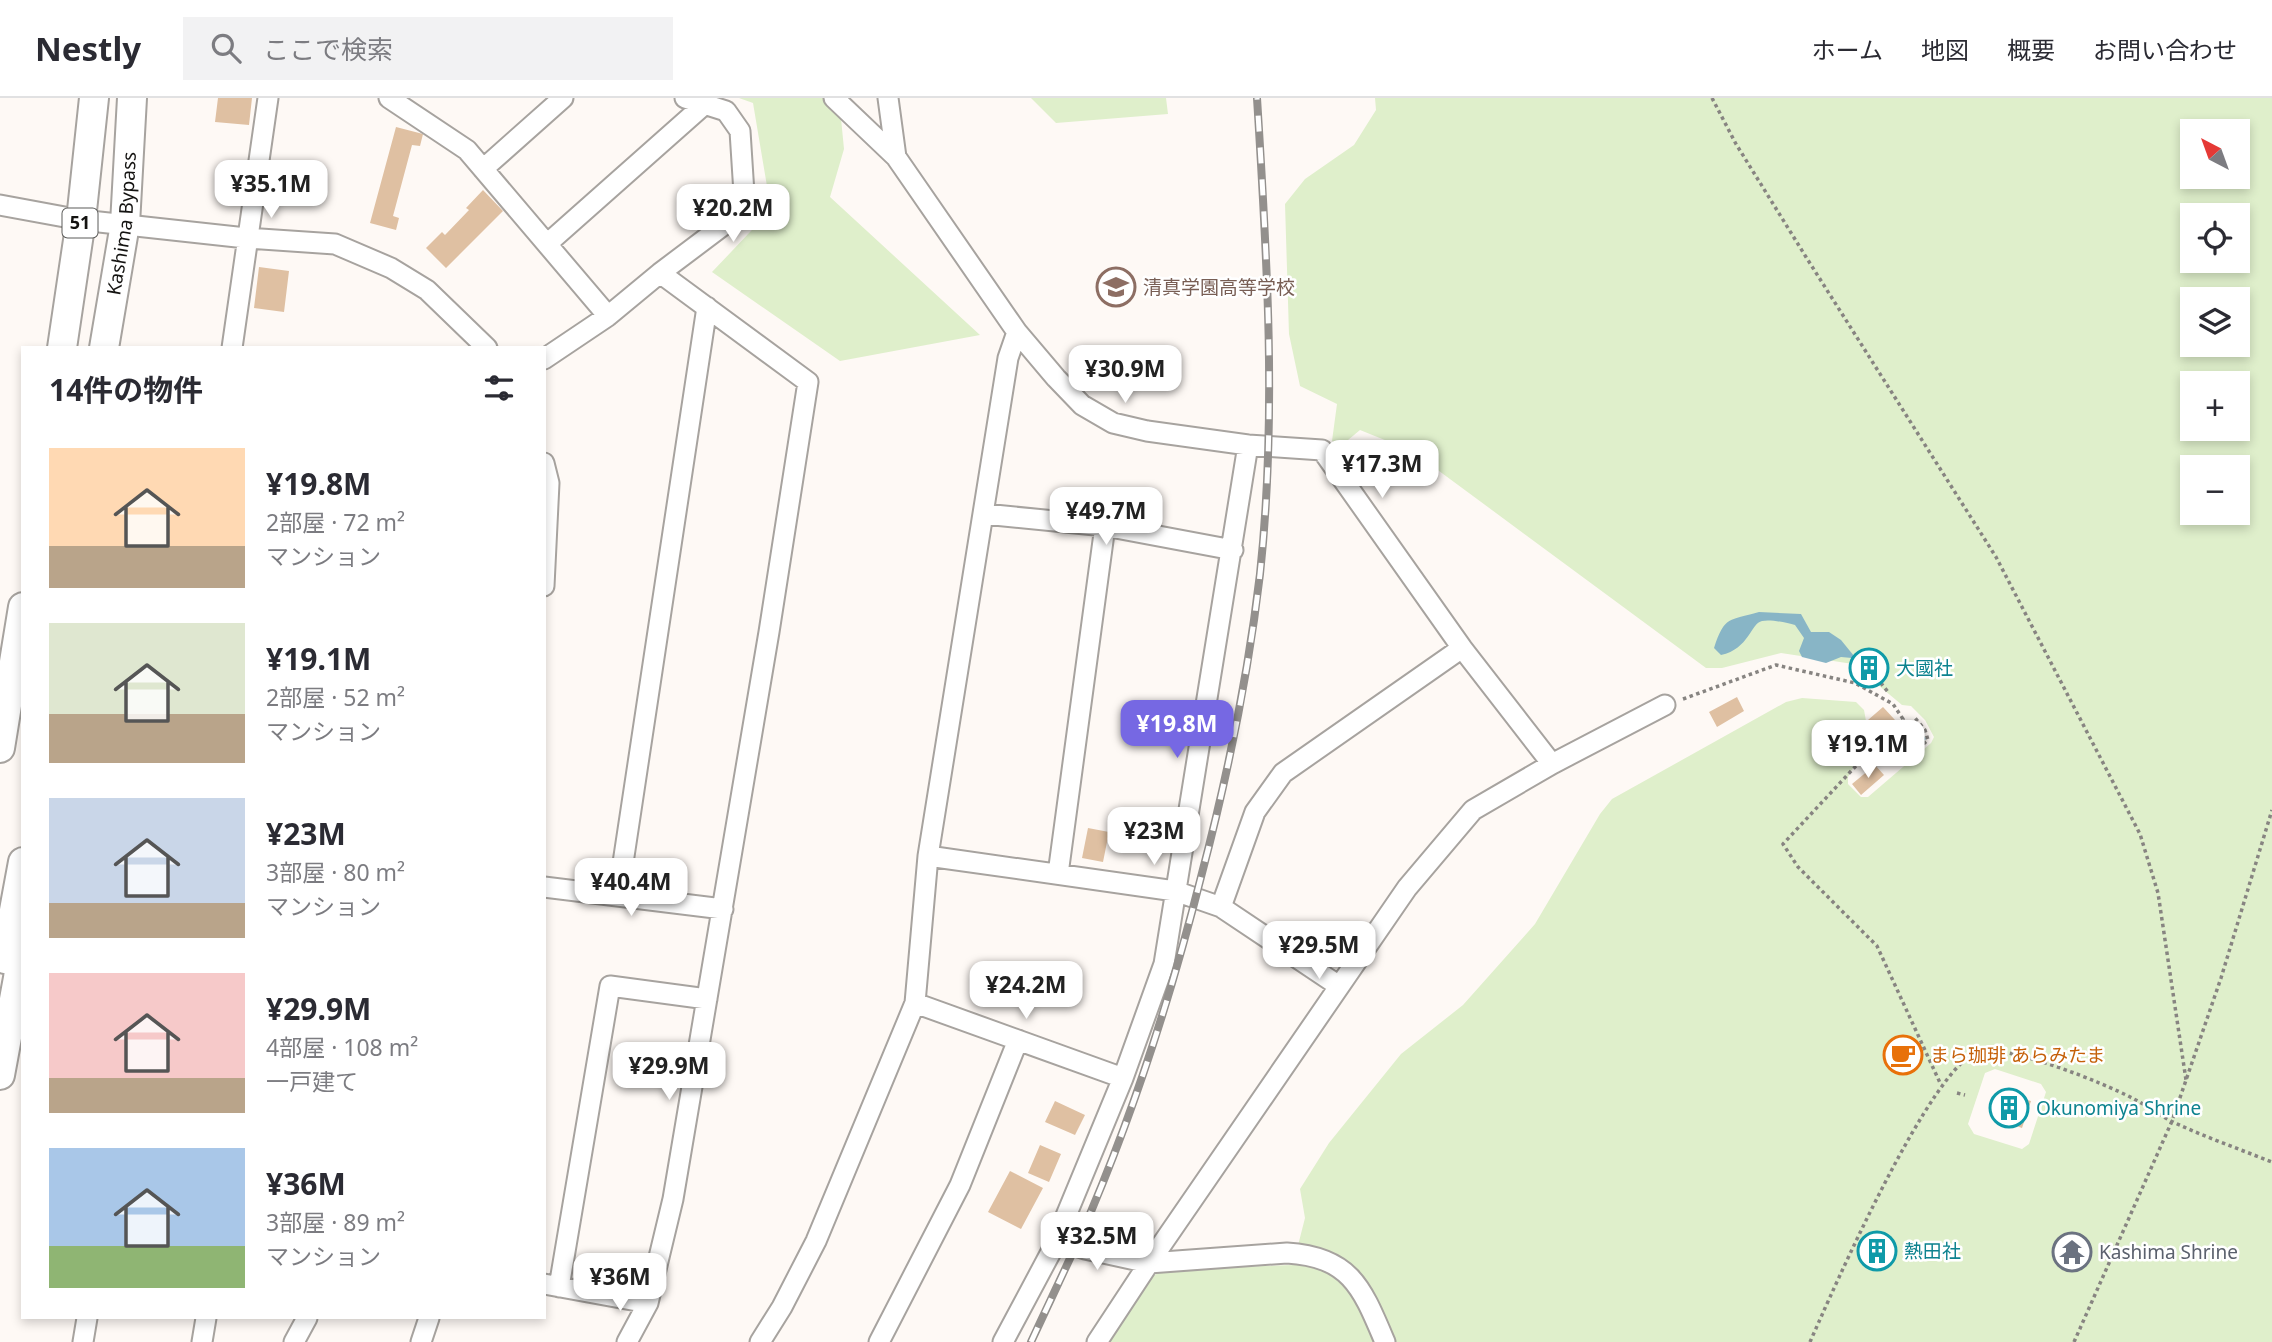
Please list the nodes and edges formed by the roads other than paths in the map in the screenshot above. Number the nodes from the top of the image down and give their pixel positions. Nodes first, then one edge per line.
1 (94, 98) edge
2 (132, 98) edge
3 (268, 98) edge
4 (389, 98) edge
5 (563, 98) edge
6 (685, 98) edge
7 (834, 98) edge
8 (888, 98) edge
9 (412, 104) edge
10 (705, 104) junction
11 (896, 158) junction
12 (483, 169) junction
13 (0, 205) edge
14 (81, 220) junction
15 (125, 224) junction
16 (246, 238) junction
17 (547, 244) junction
18 (660, 273) junction
19 (707, 307) junction
20 (608, 316) junction
21 (1017, 332) junction
22 (62, 346) edge
23 (104, 346) edge
24 (232, 346) edge
25 (485, 346) edge
26 (546, 358) edge
27 (1248, 445) junction
28 (546, 470) edge
29 (984, 514) junction
30 (1105, 526) junction
31 (546, 530) edge
32 (1233, 550) junction
33 (21, 619) edge
34 (1462, 648) junction
35 (1665, 705) road end
36 (0, 748) edge
37 (1552, 764) junction
38 (928, 856) junction
39 (21, 873) edge
40 (1058, 874) junction
41 (546, 887) edge
42 (1175, 891) junction
43 (618, 896) junction
44 (1222, 907) junction
45 (723, 909) junction
46 (21, 955) edge
47 (0, 985) edge
48 (1339, 986) junction
49 (707, 999) junction
50 (915, 1003) junction
51 (1018, 1040) junction
52 (0, 1075) edge
53 (1123, 1078) junction
54 (1056, 1240) junction
55 (1149, 1263) junction
56 (552, 1285) edge
57 (649, 1303) junction
58 (87, 1319) edge
59 (206, 1319) edge
60 (306, 1319) edge
61 (429, 1319) edge
62 (83, 1342) edge
63 (202, 1342) edge
64 (294, 1342) edge
65 (421, 1342) edge
66 (627, 1342) edge
67 (760, 1342) edge
68 (880, 1342) edge
69 (1003, 1342) edge
70 (1097, 1342) edge
71 (1385, 1342) edge

1 - 14 highway, Kashima Bypass / 51
2 - 15 highway, Kashima Bypass / 51
3 - 16 street
4 - 9 street
5 - 12 street
6 - 10 street
7 - 11 street
8 - 11 street
9 - 12 street
10 - 17 street
10 - 18 street
11 - 21 street
12 - 17 street
13 - 14 street
14 - 15 street
14 - 22 highway, Kashima Bypass / 51
15 - 16 street
15 - 23 highway, Kashima Bypass / 51
16 - 24 street
16 - 25 street
17 - 20 street
18 - 19 street
18 - 20 street
19 - 43 street
19 - 45 street
20 - 26 street
21 - 27 street
21 - 29 street
27 - 32 street
27 - 34 street
28 - 31 street
29 - 30 street
29 - 38 street
30 - 32 street
30 - 40 street
32 - 42 street
33 - 36 highway
34 - 37 street
34 - 44 street
35 - 37 street
37 - 48 street
38 - 40 street
38 - 50 street
39 - 47 highway
40 - 42 street
41 - 43 street
42 - 44 street
42 - 53 street
43 - 45 street
44 - 48 street
45 - 49 street
46 - 52 highway
48 - 55 street
49 - 56 street
49 - 57 street
50 - 51 street
50 - 67 street
51 - 53 street
51 - 68 street
53 - 54 street
54 - 55 street
54 - 69 street
55 - 70 street
55 - 71 street
56 - 57 street
57 - 66 street
58 - 62 street
59 - 63 street
60 - 64 street
61 - 65 street

